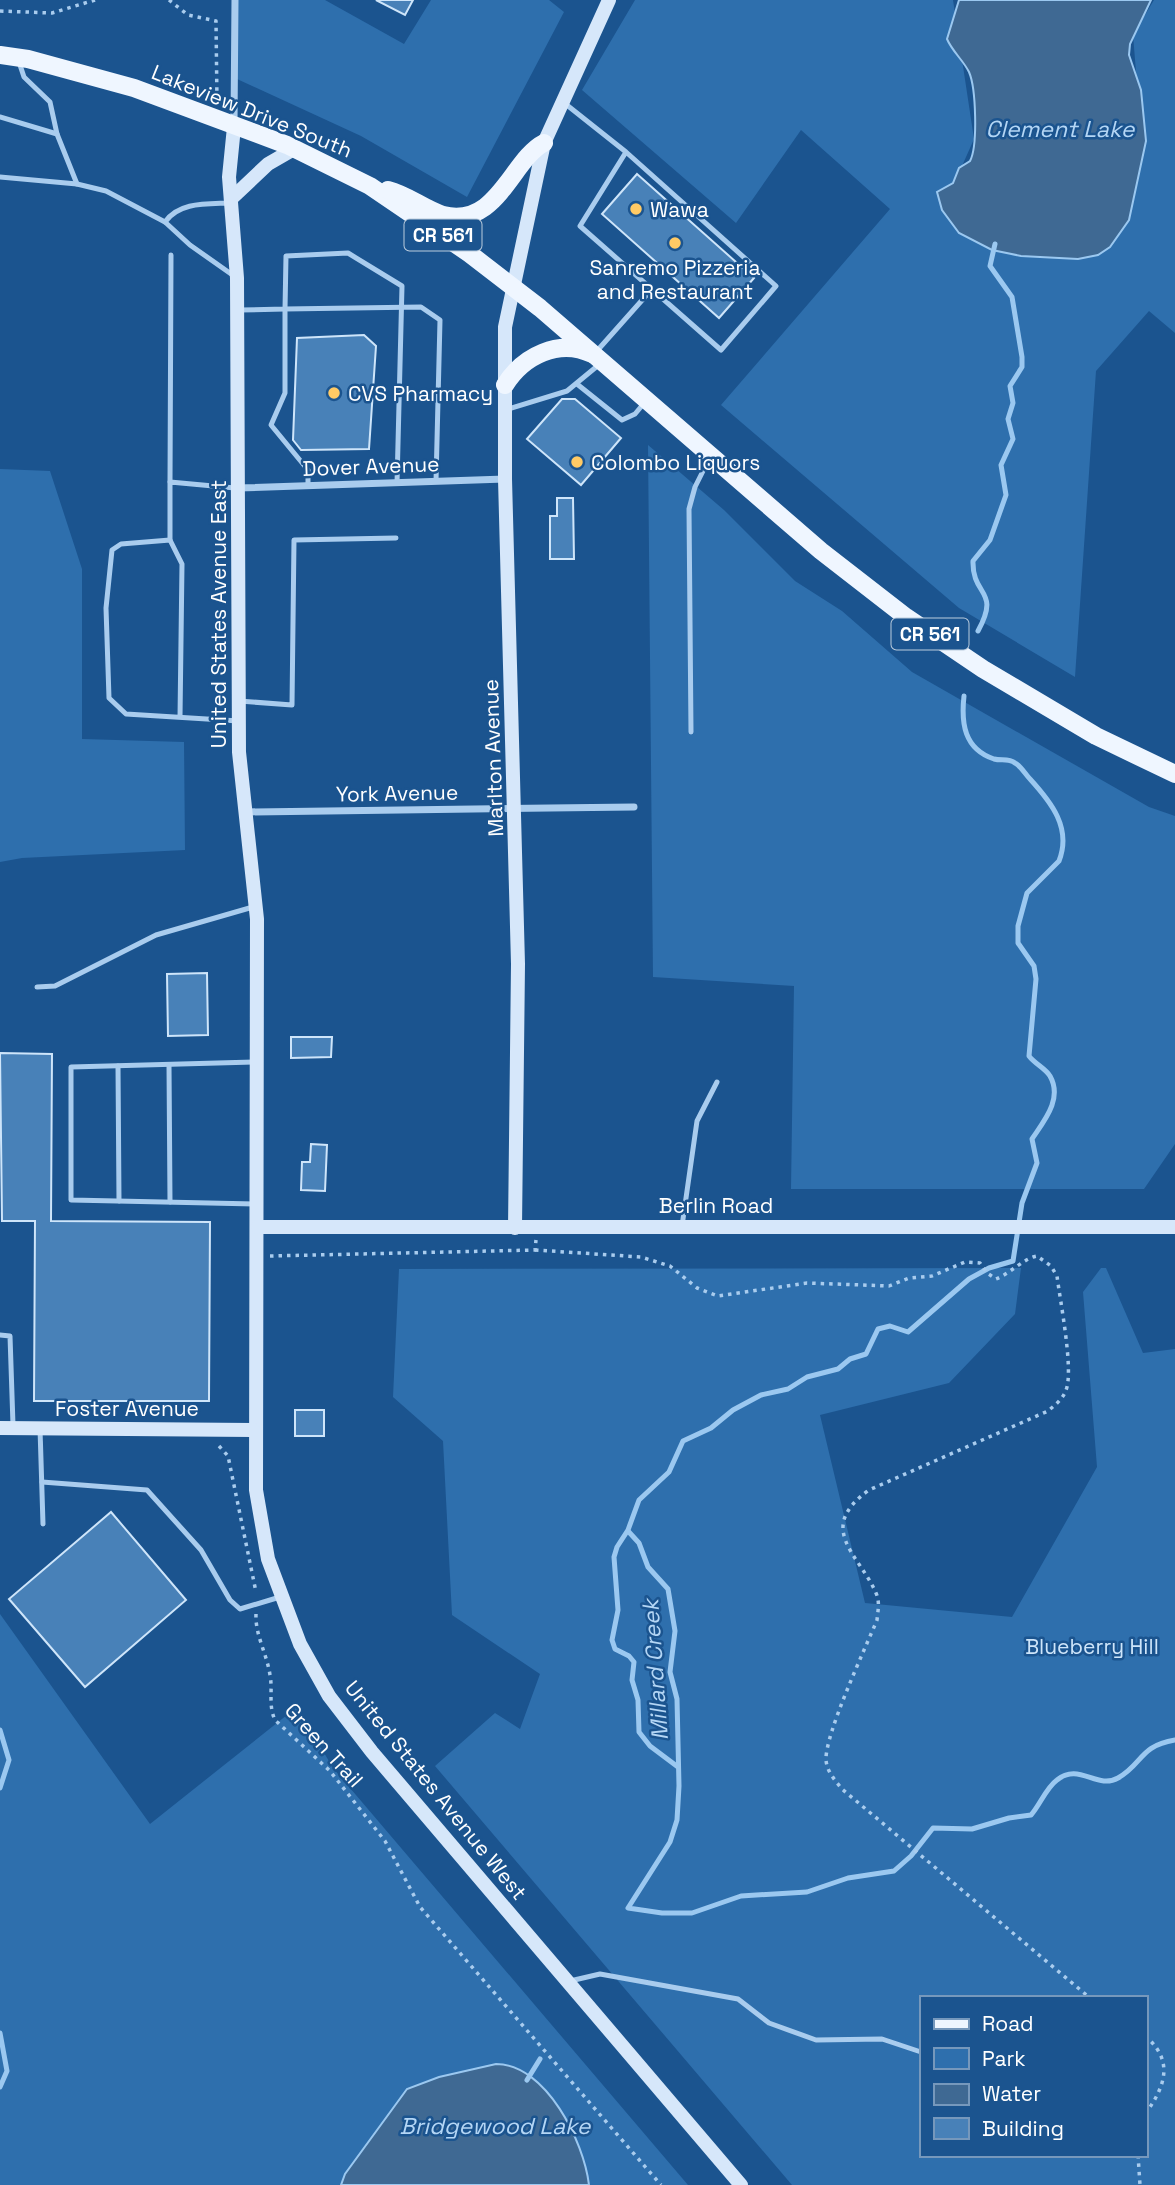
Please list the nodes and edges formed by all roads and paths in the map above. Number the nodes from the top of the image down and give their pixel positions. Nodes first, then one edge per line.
1 (95, 0) edge
2 (169, 0) edge
3 (235, 0) edge
4 (609, 0) edge
5 (0, 11) edge
6 (9, 56) edge
7 (562, 102) junction
8 (0, 117) edge
9 (217, 119) junction
10 (234, 127) junction
11 (57, 134) junction
12 (544, 143) junction
13 (295, 149) junction
14 (626, 152) junction
15 (0, 177) edge
16 (77, 184) junction
17 (370, 186) junction
18 (232, 201) junction
19 (165, 222) junction
20 (171, 254) dead end
21 (237, 278) junction
22 (513, 288) junction
23 (652, 289) junction
24 (402, 307) junction
25 (285, 309) junction
26 (237, 310) junction
27 (598, 358) junction
28 (505, 384) junction
29 (577, 384) junction
30 (646, 400) junction
31 (505, 409) junction
32 (710, 456) junction
33 (505, 479) junction
34 (436, 481) junction
35 (170, 482) junction
36 (397, 483) junction
37 (308, 486) junction
38 (238, 488) junction
39 (396, 538) dead end
40 (170, 540) junction
41 (239, 701) junction
42 (180, 717) junction
43 (239, 721) junction
44 (691, 732) dead end
45 (1175, 774) edge
46 (634, 807) dead end
47 (516, 809) junction
48 (245, 812) junction
49 (256, 906) junction
50 (37, 987) dead end
51 (258, 1062) junction
52 (169, 1065) junction
53 (118, 1066) junction
54 (718, 1082) dead end
55 (119, 1201) junction
56 (170, 1202) junction
57 (258, 1204) junction
58 (682, 1226) junction
59 (258, 1227) junction
60 (515, 1227) junction
61 (536, 1227) junction
62 (1175, 1227) edge
63 (535, 1250) junction
64 (257, 1256) junction
65 (0, 1335) edge
66 (7, 1428) edge
67 (40, 1429) junction
68 (253, 1430) junction
69 (210, 1445) dead end
70 (42, 1482) junction
71 (43, 1524) dead end
72 (280, 1597) junction
73 (256, 1606) junction
74 (567, 1981) junction
75 (1088, 1996) edge
76 (1147, 2038) edge
77 (920, 2052) edge
78 (1147, 2111) edge
79 (1138, 2157) edge
80 (660, 2185) edge
81 (741, 2185) edge
82 (1140, 2185) edge

1 - 5 path
2 - 9 path
3 - 10 street, United States Avenue East
4 - 7 street, Marlton Avenue
6 - 9 main road, Lakeview Drive South / CR 561
6 - 11 lane
7 - 12 street, Marlton Avenue
7 - 14 lane
8 - 11 lane
9 - 10 main road, Lakeview Drive South / CR 561
10 - 13 main road, Lakeview Drive South / CR 561
10 - 18 street, United States Avenue East
11 - 16 lane
12 - 17 main road
12 - 22 street, Marlton Avenue
13 - 17 main road, Lakeview Drive South / CR 561
13 - 18 street
14 - 23 lane
14 - 23 lane
15 - 16 lane
16 - 19 lane
17 - 22 main road, Lakeview Drive South / CR 561
18 - 19 lane
18 - 21 street, United States Avenue East
19 - 21 lane
20 - 35 lane
21 - 26 street, United States Avenue East
22 - 27 main road, Lakeview Drive South / CR 561
22 - 28 street, Marlton Avenue
23 - 27 lane
24 - 25 lane
24 - 25 lane
24 - 34 lane
24 - 36 lane
25 - 26 lane
25 - 37 lane
26 - 38 street, United States Avenue East
27 - 28 main road
27 - 29 lane
27 - 30 main road, Lakeview Drive South / CR 561
28 - 31 street, Marlton Avenue
29 - 30 lane
29 - 31 lane
30 - 32 main road, Lakeview Drive South / CR 561
31 - 33 street, Marlton Avenue
32 - 44 lane
32 - 45 main road, Lakeview Drive South / CR 561
33 - 34 street, Dover Avenue
33 - 47 street, Marlton Avenue
34 - 36 street, Dover Avenue
35 - 38 lane
35 - 40 lane
36 - 37 street, Dover Avenue
37 - 38 street, Dover Avenue
38 - 41 street, United States Avenue East
39 - 41 lane
40 - 42 lane
40 - 42 lane
41 - 43 street, United States Avenue East
42 - 43 lane
43 - 48 street, United States Avenue East
46 - 47 street, York Avenue
47 - 48 street, York Avenue
47 - 60 street, Marlton Avenue
48 - 49 street, United States Avenue East
49 - 50 lane
49 - 51 street, United States Avenue East
51 - 52 lane
51 - 57 street, United States Avenue East
52 - 53 lane
52 - 56 lane
53 - 55 lane
53 - 55 lane
54 - 58 lane
55 - 56 lane
56 - 57 lane
57 - 59 street, United States Avenue East
58 - 61 street, Berlin Road
58 - 62 street, Berlin Road
59 - 60 street, Berlin Road
59 - 64 street, United States Avenue West
60 - 61 street, Berlin Road
61 - 63 path
63 - 64 path
63 - 75 path
64 - 68 street, United States Avenue West
65 - 66 lane
66 - 67 street, Foster Avenue
67 - 68 street, Foster Avenue
67 - 70 lane
68 - 72 street, United States Avenue West
69 - 73 path, Green Trail
70 - 71 lane
70 - 73 lane
72 - 73 lane
72 - 74 street, United States Avenue West
73 - 80 path, Green Trail
74 - 77 lane
74 - 81 street, United States Avenue West
76 - 78 path
79 - 82 path

